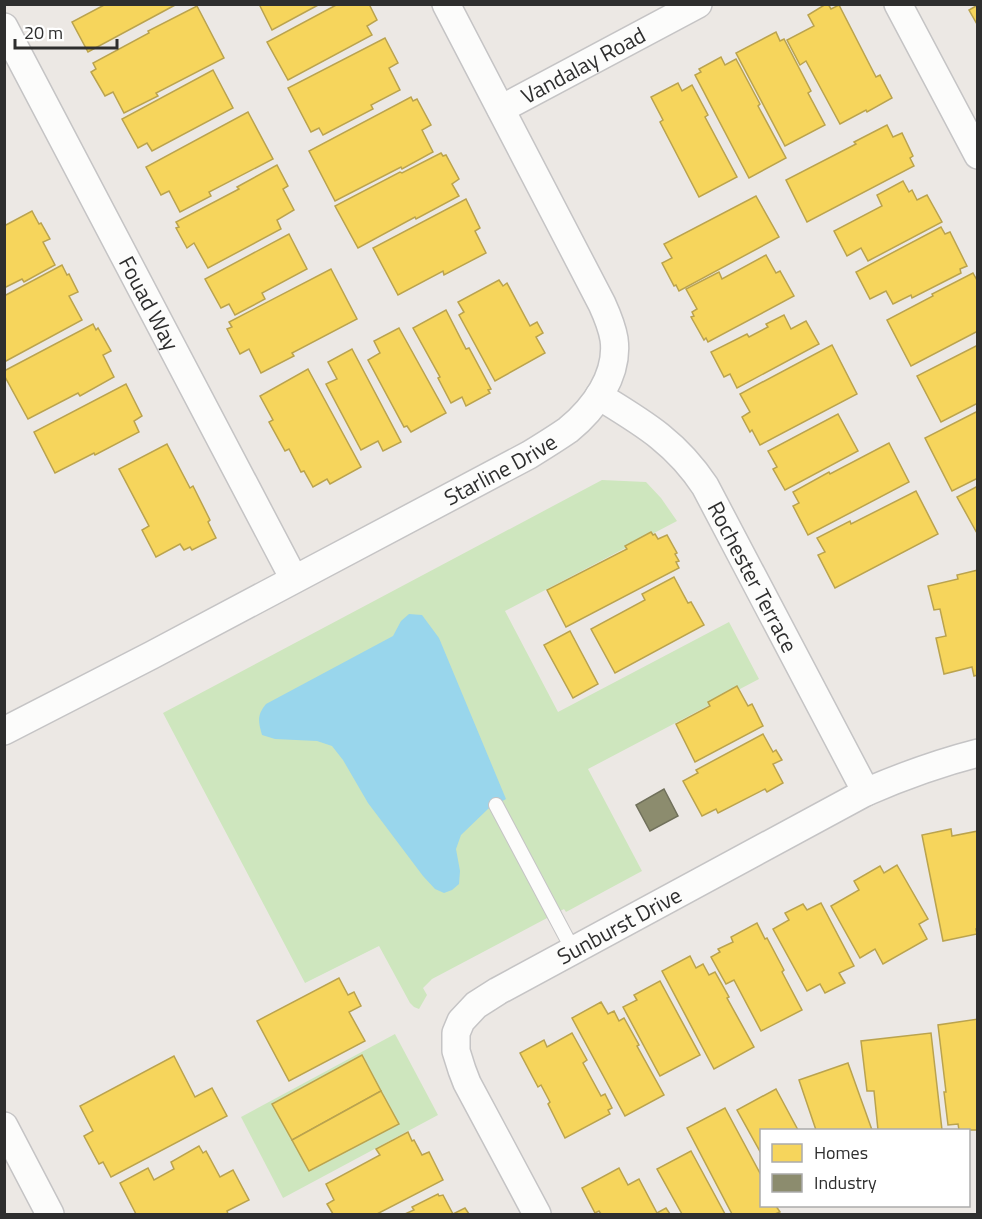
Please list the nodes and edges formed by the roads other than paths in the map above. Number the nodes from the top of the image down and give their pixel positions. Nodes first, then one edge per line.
1 (446, 4) edge
2 (698, 4) edge
3 (898, 4) edge
4 (4, 27) edge
5 (501, 109) junction
6 (978, 155) edge
7 (599, 396) junction
8 (294, 579) junction
9 (4, 730) edge
10 (978, 753) edge
11 (866, 792) junction
12 (496, 805) dead end
13 (573, 950) junction
14 (4, 1126) edge
15 (50, 1215) edge
16 (537, 1215) edge

1 - 5 street, Starline Drive
2 - 5 street, Vandalay Road
3 - 6 street
4 - 8 street, Fouad Way
5 - 7 street, Starline Drive
7 - 8 street, Starline Drive
7 - 11 street, Rochester Terrace
8 - 9 street, Starline Drive
10 - 11 street, Sunburst Drive
11 - 13 street, Sunburst Drive
12 - 13 lane
13 - 16 street, Sunburst Drive
14 - 15 street

